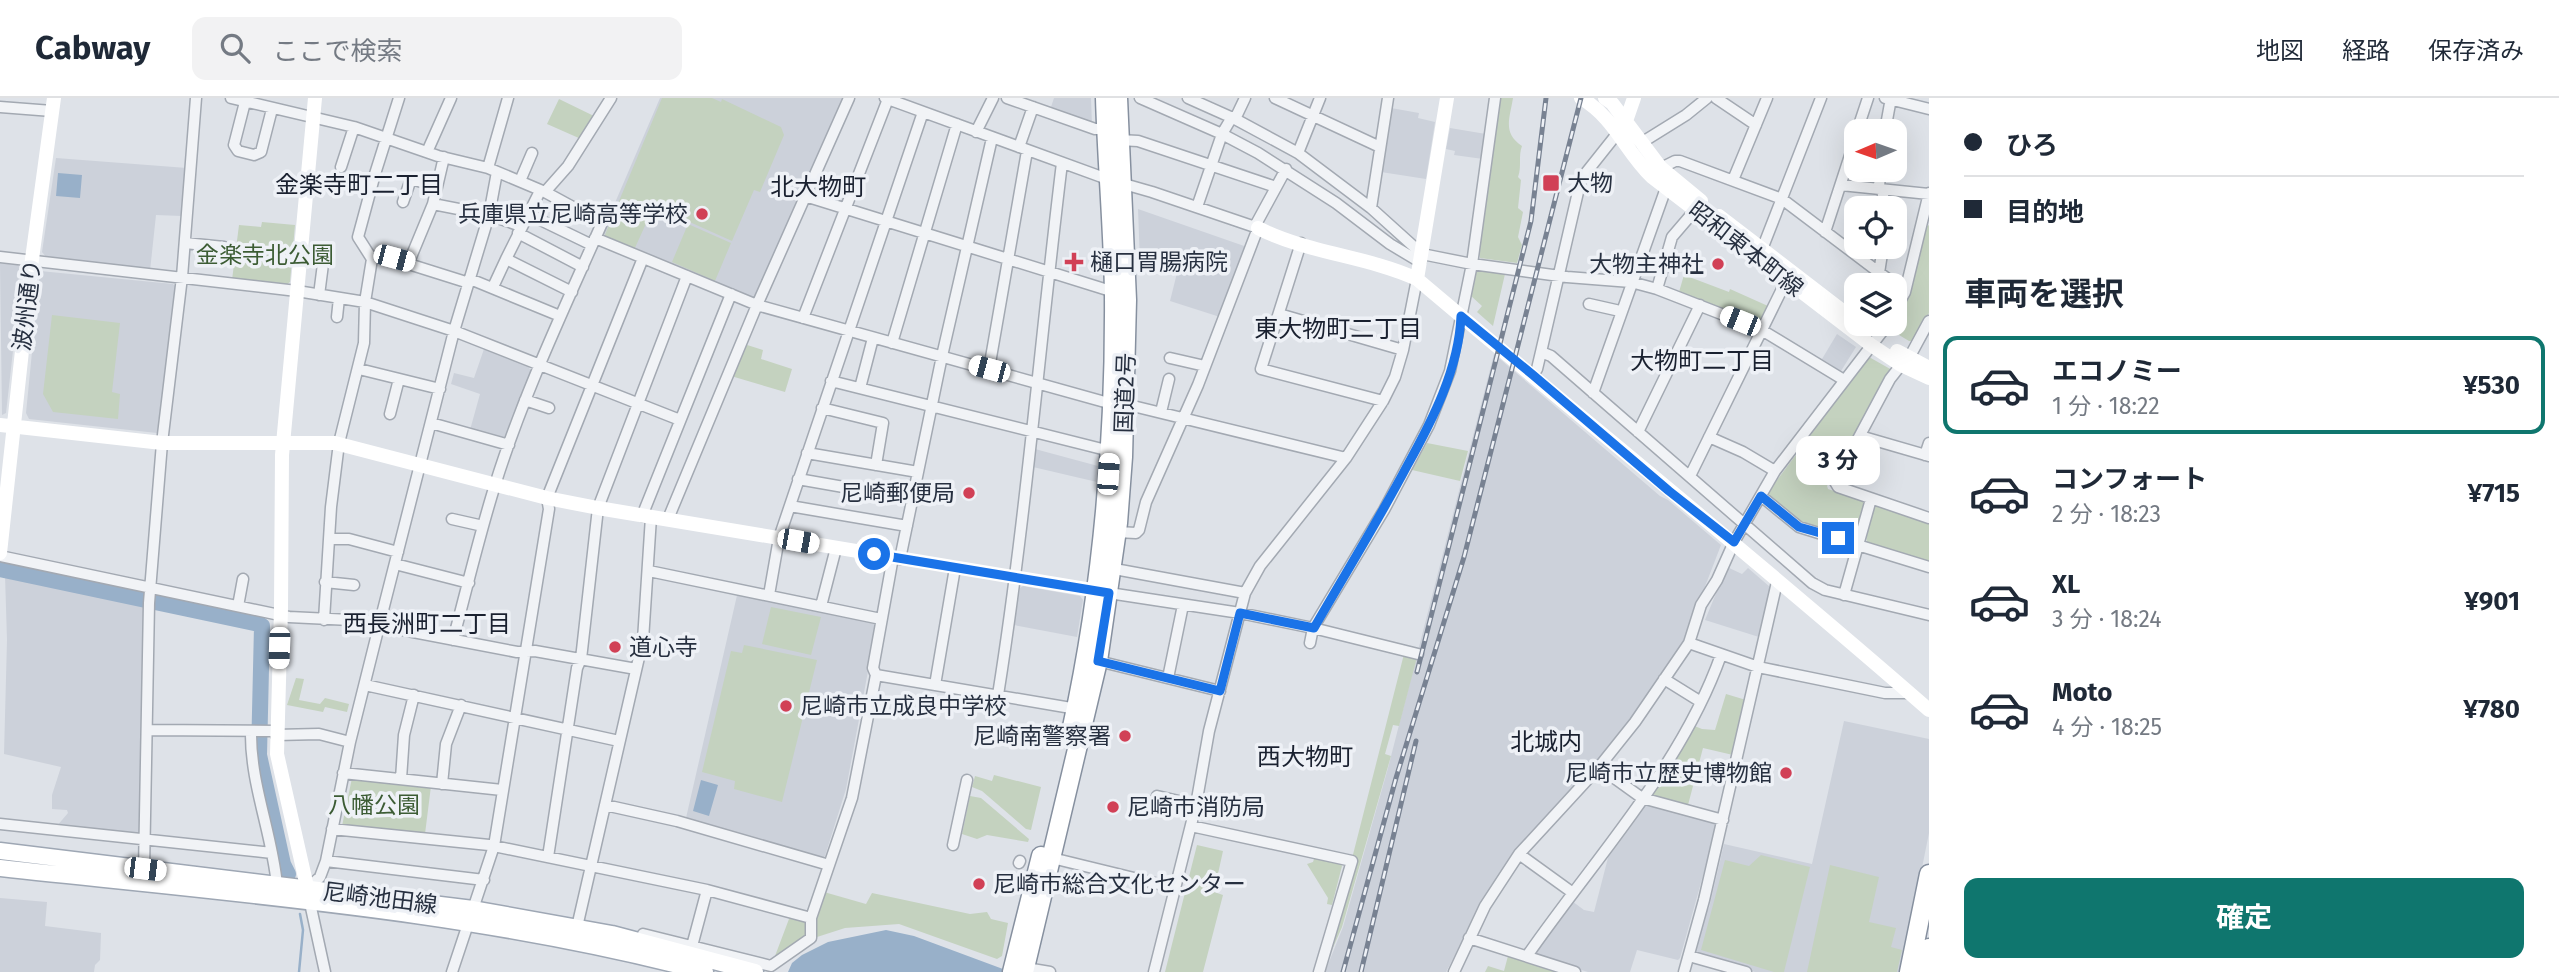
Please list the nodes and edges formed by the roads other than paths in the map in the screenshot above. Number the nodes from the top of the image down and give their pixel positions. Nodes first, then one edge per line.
1 (196, 98) edge
2 (231, 98) edge
3 (315, 98) edge
4 (399, 98) edge
5 (451, 98) edge
6 (508, 98) edge
7 (611, 98) edge
8 (849, 98) edge
9 (886, 98) edge
10 (993, 98) edge
11 (1007, 98) edge
12 (1105, 98) edge
13 (1118, 98) edge
14 (1140, 98) edge
15 (1188, 98) edge
16 (1245, 98) edge
17 (1275, 98) edge
18 (1320, 98) edge
19 (1388, 98) edge
20 (1447, 98) edge
21 (1495, 98) edge
22 (1581, 98) edge
23 (1605, 98) edge
24 (1634, 98) edge
25 (1707, 98) edge
26 (1716, 98) edge
27 (1767, 98) edge
28 (1821, 98) edge
29 (1868, 98) edge
30 (1889, 98) edge
31 (245, 102) junction
32 (909, 102) edge
33 (1031, 104) edge
34 (53, 105) edge
35 (0, 107) edge
36 (272, 108) junction
37 (1929, 109) edge
38 (923, 112) junction
39 (313, 116) junction
40 (1313, 116) junction
41 (1233, 118) junction
42 (1861, 119) edge
43 (1886, 119) edge
44 (957, 124) junction
45 (1756, 125) junction
46 (1622, 126) junction
47 (354, 127) junction
48 (976, 132) junction
49 (1222, 134) junction
50 (1112, 135) junction
51 (385, 138) junction
52 (992, 138) junction
53 (1641, 143) junction
54 (1380, 147) junction
55 (1023, 149) junction
56 (427, 152) junction
57 (532, 153) dead end
58 (1298, 153) junction
59 (444, 157) junction
60 (1062, 163) junction
61 (1211, 166) junction
62 (341, 167) dead end
63 (1661, 168) junction
64 (1286, 169) junction
65 (492, 170) junction
66 (1844, 175) edge
67 (520, 180) junction
68 (1733, 180) junction
69 (1116, 182) junction
70 (1881, 182) edge
71 (1841, 185) junction
72 (436, 186) junction
73 (1276, 187) junction
74 (1666, 188) junction
75 (1881, 189) junction
76 (542, 192) junction
77 (1929, 193) edge
78 (402, 196) dead end
79 (805, 196) junction
80 (1882, 196) edge
81 (1782, 199) junction
82 (432, 204) junction
83 (1197, 207) junction
84 (1371, 208) junction
85 (845, 209) junction
86 (1696, 209) junction
87 (528, 214) junction
88 (489, 215) junction
89 (1927, 217) edge
90 (884, 221) junction
91 (1257, 227) junction
92 (519, 230) junction
93 (1825, 232) junction
94 (924, 233) junction
95 (594, 241) junction
96 (185, 243) junction
97 (1301, 243) junction
98 (224, 247) dead end
99 (967, 247) junction
100 (1760, 254) junction
101 (0, 257) edge
102 (643, 258) junction
103 (1421, 258) junction
104 (32, 259) junction
105 (372, 259) junction
106 (506, 259) junction
107 (1008, 259) junction
108 (1881, 259) edge
109 (409, 262) junction
110 (323, 264) dead end
111 (1472, 264) junction
112 (583, 267) junction
113 (1049, 271) junction
114 (1879, 273) joint
115 (687, 276) junction
116 (1560, 276) junction
117 (182, 277) junction
118 (1417, 279) junction
119 (470, 281) junction
120 (1786, 281) junction
121 (1631, 282) junction
122 (1907, 285) edge
123 (493, 287) junction
124 (1657, 289) junction
125 (297, 291) junction
126 (572, 292) junction
127 (1114, 292) junction
128 (731, 294) junction
129 (319, 295) junction
130 (339, 298) junction
131 (365, 302) junction
132 (1589, 304) dead end
133 (757, 305) junction
134 (1700, 305) junction
135 (1620, 311) junction
136 (1844, 313) edge
137 (1279, 314) junction
138 (560, 316) junction
139 (1461, 316) junction
140 (337, 317) dead end
141 (803, 318) junction
142 (1929, 321) edge
143 (1760, 330) junction
144 (454, 331) junction
145 (847, 331) junction
146 (1870, 336) edge
147 (1878, 336) edge
148 (873, 338) junction
149 (1874, 341) junction
150 (892, 343) junction
151 (1403, 351) junction
152 (1541, 352) junction
153 (942, 356) junction
154 (1170, 358) dead end
155 (1905, 362) junction
156 (538, 365) junction
157 (1205, 366) junction
158 (1929, 368) edge
159 (359, 369) junction
160 (989, 369) junction
161 (1533, 375) junction
162 (1929, 378) edge
163 (399, 379) junction
164 (1169, 379) dead end
165 (1844, 380) junction
166 (831, 381) junction
167 (1036, 382) junction
168 (592, 386) junction
169 (860, 388) junction
170 (440, 389) junction
171 (1593, 393) junction
172 (525, 400) junction
173 (1383, 401) junction
174 (637, 403) junction
175 (1125, 405) junction
176 (932, 407) junction
177 (549, 408) dead end
178 (822, 408) junction
179 (1161, 412) junction
180 (390, 414) dead end
181 (1184, 418) junction
182 (680, 421) junction
183 (432, 423) junction
184 (7, 426) edge
185 (1031, 432) junction
186 (1638, 432) junction
187 (1860, 436) junction
188 (1709, 437) junction
189 (283, 442) junction
190 (162, 443) junction
191 (339, 443) junction
192 (1929, 443) edge
193 (509, 444) junction
194 (1110, 451) junction
195 (807, 453) junction
196 (1927, 456) edge
197 (1346, 458) junction
198 (421, 465) junction
199 (876, 465) junction
200 (1775, 471) junction
201 (918, 472) junction
202 (1690, 476) junction
203 (798, 479) junction
204 (495, 485) junction
205 (1761, 496) junction
206 (547, 498) junction
207 (912, 499) junction
208 (1871, 499) junction
209 (790, 506) junction
210 (598, 508) junction
211 (647, 516) junction
212 (1929, 518) edge
213 (452, 519) dead end
214 (668, 519) junction
215 (1744, 523) junction
216 (484, 526) junction
217 (907, 526) junction
218 (1117, 532) junction
219 (779, 538) junction
220 (328, 539) junction
221 (1734, 542) junction
222 (1857, 544) junction
223 (836, 548) junction
224 (398, 552) junction
225 (0, 555) edge
226 (897, 558) junction
227 (396, 564) junction
228 (1929, 567) edge
229 (955, 568) junction
230 (1121, 570) dead end
231 (649, 571) junction
232 (1017, 578) junction
233 (243, 579) dead end
234 (325, 582) junction
235 (1777, 582) junction
236 (469, 583) junction
237 (354, 585) dead end
238 (1102, 592) junction
239 (1245, 593) junction
240 (769, 595) junction
241 (1844, 595) junction
242 (150, 596) junction
243 (1183, 605) junction
244 (238, 606) junction
245 (821, 606) junction
246 (1240, 613) junction
247 (281, 615) junction
248 (1929, 615) edge
249 (324, 620) junction
250 (881, 620) junction
251 (380, 625) junction
252 (1314, 628) junction
253 (453, 640) junction
254 (1310, 643) dead end
255 (1689, 643) junction
256 (526, 652) junction
257 (1418, 654) dead end
258 (1721, 655) junction
259 (581, 659) junction
260 (1098, 661) junction
261 (1758, 667) junction
262 (636, 669) junction
263 (876, 675) junction
264 (1168, 678) junction
265 (1664, 678) junction
266 (365, 685) junction
267 (935, 685) junction
268 (1220, 691) junction
269 (1909, 693) junction
270 (414, 695) junction
271 (998, 695) junction
272 (1701, 702) junction
273 (460, 705) junction
274 (1082, 710) junction
275 (1929, 710) edge
276 (515, 717) junction
277 (147, 730) junction
278 (568, 731) junction
279 (265, 732) junction
280 (619, 741) junction
281 (350, 742) junction
282 (1599, 767) junction
283 (343, 774) junction
284 (401, 779) junction
285 (967, 780) dead end
286 (442, 784) junction
287 (502, 790) junction
288 (1157, 796) dead end
289 (1642, 798) junction
290 (605, 805) junction
291 (1196, 805) junction
292 (1723, 820) junction
293 (0, 824) edge
294 (1191, 826) junction
295 (332, 829) junction
296 (145, 840) junction
297 (953, 845) dead end
298 (495, 846) junction
299 (0, 851) edge
300 (272, 853) junction
301 (1519, 854) junction
302 (548, 858) junction
303 (1052, 858) junction
304 (326, 861) junction
305 (590, 866) junction
306 (829, 866) junction
307 (0, 868) edge
308 (145, 869) junction
309 (1929, 874) edge
310 (484, 880) junction
311 (277, 885) junction
312 (1175, 888) junction
313 (707, 890) junction
314 (1573, 892) junction
315 (309, 895) junction
316 (470, 916) junction
317 (811, 918) junction
318 (577, 927) junction
319 (612, 934) junction
320 (1469, 938) junction
321 (692, 946) junction
322 (1929, 948) edge
323 (1689, 956) junction
324 (1527, 957) junction
325 (1019, 971) edge
326 (325, 972) edge
327 (452, 972) edge
328 (705, 972) edge
329 (755, 972) edge
330 (1051, 972) edge
331 (1154, 972) edge
332 (1319, 972) edge
333 (1454, 972) edge
334 (1576, 972) edge
335 (1684, 972) edge
336 (1746, 972) edge
337 (1909, 972) edge
338 (1924, 972) edge

1 - 96 street
2 - 31 street
3 - 39 street
4 - 51 street
5 - 56 street
6 - 65 street
7 - 76 street
8 - 79 street
9 - 32 street
9 - 85 street
10 - 48 street
11 - 33 street
12 - 50 highway, 国道2号
13 - 50 highway, 国道2号
14 - 49 street
15 - 41 street
16 - 41 street
17 - 40 street
18 - 40 street
19 - 54 street
20 - 103 street
21 - 111 street
22 - 46 street, 昭和東本町線
23 - 46 street, 昭和東本町線
24 - 46 street
25 - 53 street
26 - 45 street
27 - 45 street
28 - 81 street
29 - 42 street
30 - 37 street
30 - 43 street
31 - 36 street
31 - 36 street
32 - 38 street
33 - 50 street
33 - 55 street
34 - 35 street
34 - 104 street, 波州通り
36 - 39 street
38 - 44 street
38 - 90 street
39 - 47 street
39 - 125 street
40 - 54 street
40 - 58 street
41 - 49 street
41 - 58 street
44 - 48 street
44 - 94 street
45 - 68 street
46 - 53 street, 昭和東本町線
46 - 74 street, 昭和東本町線
46 - 116 street
47 - 51 street
47 - 62 street
48 - 52 street
49 - 61 street
49 - 64 street
50 - 61 street
50 - 69 highway, 国道2号
51 - 56 street
51 - 105 street
52 - 55 street
52 - 99 street
53 - 63 street, 昭和東本町線
54 - 84 street
55 - 60 street
55 - 107 street
56 - 59 street
57 - 67 street
58 - 84 street
59 - 65 street
59 - 72 street
60 - 69 street
60 - 113 street
61 - 73 street
61 - 83 street
63 - 68 street
63 - 100 street, 昭和東本町線
64 - 73 street
64 - 103 street
65 - 67 street
65 - 88 street
66 - 71 street
67 - 76 street
68 - 81 street
69 - 83 street
69 - 127 highway, 国道2号
69 - 175 highway, 国道2号
70 - 75 street
71 - 75 street
71 - 93 street
72 - 78 street
72 - 82 street
73 - 91 street
74 - 86 street, 昭和東本町線
74 - 121 street
75 - 77 street
75 - 80 street
76 - 87 street
76 - 95 street
77 - 89 street
79 - 85 street
79 - 133 street
81 - 93 street
81 - 100 street
82 - 88 street
82 - 109 street
83 - 91 street
84 - 103 street
85 - 90 street
85 - 141 street
86 - 100 street, 昭和東本町線
86 - 124 street
87 - 92 street
87 - 95 street
88 - 92 street
88 - 119 street
89 - 122 street
90 - 94 street
90 - 145 street
91 - 97 street
91 - 157 street
92 - 106 street
92 - 112 street
93 - 114 street
94 - 99 street
94 - 150 street
95 - 102 street
95 - 112 street
96 - 98 street
96 - 117 street
97 - 118 street
97 - 137 street
99 - 107 street
99 - 153 street
100 - 120 street, 昭和東本町線
100 - 136 street, 昭和東本町線
101 - 104 street
102 - 115 street
102 - 168 street
103 - 111 street
103 - 118 street
104 - 117 street
104 - 184 street, 波州通り
105 - 109 street
105 - 131 street
106 - 123 street
106 - 126 street
107 - 113 street
107 - 160 street
108 - 114 street
109 - 119 street
110 - 129 street
111 - 116 street
111 - 139 street
112 - 126 street
113 - 127 street
113 - 167 street
115 - 128 street
115 - 174 street
116 - 121 street
116 - 152 street
117 - 125 street
117 - 190 street
118 - 139 street
118 - 151 street
119 - 123 street
119 - 144 street
120 - 143 street
120 - 149 street, 昭和東本町線
121 - 124 street
121 - 135 street
123 - 138 street
124 - 134 street
125 - 129 street
125 - 189 street
126 - 138 street
127 - 175 highway, 国道2号
128 - 133 street
128 - 182 street
129 - 130 street
130 - 131 street
130 - 140 street
131 - 144 street
131 - 159 street
132 - 135 street
133 - 141 street
133 - 214 street
134 - 143 street
134 - 186 street
135 - 171 street
137 - 151 street
137 - 173 street
138 - 156 street
139 - 161 street
139 - 252 street
141 - 145 street
142 - 155 street
143 - 165 street
143 - 188 street
144 - 156 street
144 - 170 street
145 - 148 street
145 - 166 street
146 - 149 street, 昭和東本町線
147 - 149 street
148 - 150 street
148 - 169 street
149 - 155 street, 昭和東本町線
149 - 165 street
150 - 153 street
151 - 173 street
152 - 161 street
152 - 171 street
153 - 160 street
153 - 176 street
154 - 157 street
155 - 158 street, 昭和東本町線
155 - 162 street, 昭和東本町線
155 - 187 street
156 - 168 street
156 - 172 street
157 - 181 street
159 - 163 street
159 - 191 street
160 - 167 street
161 - 221 street
163 - 170 street
163 - 180 street
164 - 179 street
165 - 200 street
166 - 169 street
166 - 178 street
167 - 175 street
167 - 185 street
168 - 174 street
168 - 206 street
169 - 176 street
170 - 183 street
171 - 186 street
172 - 177 street
172 - 193 street
173 - 197 street
174 - 182 street
174 - 210 street
175 - 179 street
175 - 194 highway, 国道2号
175 - 218 highway, 国道2号
176 - 185 street
176 - 201 street
178 - 195 street
178 - 199 street
179 - 181 street
181 - 197 street
181 - 218 street
182 - 211 street
183 - 193 street
183 - 198 street
184 - 190 street
184 - 225 street, 波州通り
185 - 194 street
185 - 232 street
186 - 202 street
187 - 196 street
187 - 208 street
188 - 200 street
188 - 202 street
189 - 190 street
189 - 191 street
189 - 247 street
190 - 242 street
191 - 198 street
191 - 220 street
192 - 196 street
193 - 204 street
194 - 238 highway, 国道2号
195 - 199 street
195 - 203 street
197 - 239 street
198 - 204 street
198 - 224 street
199 - 201 street
200 - 205 street
201 - 207 street
202 - 215 street
203 - 207 street
203 - 209 street
204 - 206 street
204 - 216 street
205 - 215 street
205 - 222 street
206 - 210 street
206 - 256 street
207 - 217 street
208 - 212 street
208 - 222 street
209 - 217 street
209 - 219 street
210 - 211 street
210 - 259 street
211 - 214 street
211 - 231 street
213 - 216 street
214 - 219 street
215 - 221 street
215 - 241 street
216 - 236 street
217 - 226 street
218 - 238 highway, 国道2号
219 - 223 street
219 - 240 street
220 - 224 street
220 - 234 street
221 - 235 street
221 - 255 street
222 - 228 street
222 - 241 street
223 - 226 street
223 - 245 street
224 - 227 street
225 - 242 street
226 - 229 street
226 - 250 street
227 - 236 street
227 - 251 street
229 - 232 street
229 - 267 street
230 - 239 street
231 - 240 street
231 - 262 street
232 - 238 street
232 - 271 street
233 - 244 street
234 - 237 street
234 - 249 street
235 - 261 street
235 - 269 street
236 - 253 street
238 - 243 street
238 - 260 highway, 国道2号
238 - 274 highway, 国道2号
239 - 246 street
240 - 245 street
241 - 248 street
242 - 244 street
242 - 277 street
243 - 246 street
243 - 264 street
244 - 247 street
245 - 250 street
246 - 252 street
246 - 268 street
247 - 249 street
247 - 279 street
249 - 251 street
250 - 263 street
251 - 253 street
251 - 266 street
252 - 254 street
252 - 257 street
253 - 256 street
255 - 258 street
255 - 265 street
256 - 259 street
256 - 276 street
258 - 261 street
258 - 272 street
259 - 262 street
259 - 278 street
260 - 264 street
260 - 274 highway, 国道2号
261 - 269 street
261 - 292 street
262 - 280 street
263 - 267 street
263 - 306 street
264 - 268 street
265 - 272 street
265 - 282 street
266 - 270 street
266 - 281 street
267 - 271 street
268 - 291 street
269 - 275 street
270 - 273 street
270 - 284 street
271 - 274 street
272 - 289 street
273 - 276 street
273 - 286 street
274 - 303 highway, 国道2号
274 - 325 highway, 国道2号
276 - 278 street
276 - 287 street
277 - 279 street
277 - 296 street
278 - 280 street
278 - 302 street
279 - 281 street
279 - 300 street
279 - 315 street
280 - 290 street
281 - 283 street
282 - 289 street
282 - 301 street
283 - 284 street
283 - 295 street
284 - 286 street
285 - 297 street
286 - 287 street
287 - 298 street
288 - 291 street
289 - 292 street
289 - 314 street
290 - 305 street
290 - 306 street
291 - 294 street
292 - 323 street
293 - 296 street
294 - 312 street
294 - 332 street
295 - 298 street
295 - 304 street
296 - 300 street
296 - 308 street
298 - 302 street
298 - 310 street
299 - 308 main road, 尼崎池田線
300 - 311 street
301 - 314 street
301 - 320 street
302 - 305 street
303 - 312 street
303 - 325 highway, 国道2号
304 - 310 street
304 - 315 street
305 - 313 street
305 - 318 street
306 - 317 street
307 - 315 main road, 尼崎池田線
308 - 311 main road, 尼崎池田線
309 - 337 highway
310 - 316 street
311 - 315 main road, 尼崎池田線
312 - 331 street
313 - 317 street
313 - 321 street
314 - 324 street
315 - 316 main road, 尼崎池田線
315 - 326 street
316 - 318 main road, 尼崎池田線
316 - 327 street
316 - 328 main road, 尼崎池田線
317 - 321 street
318 - 319 main road, 尼崎池田線
319 - 321 street
319 - 329 main road, 尼崎池田線
320 - 324 street
320 - 333 street
322 - 338 highway
323 - 335 street
323 - 336 street
324 - 334 street
325 - 330 street

